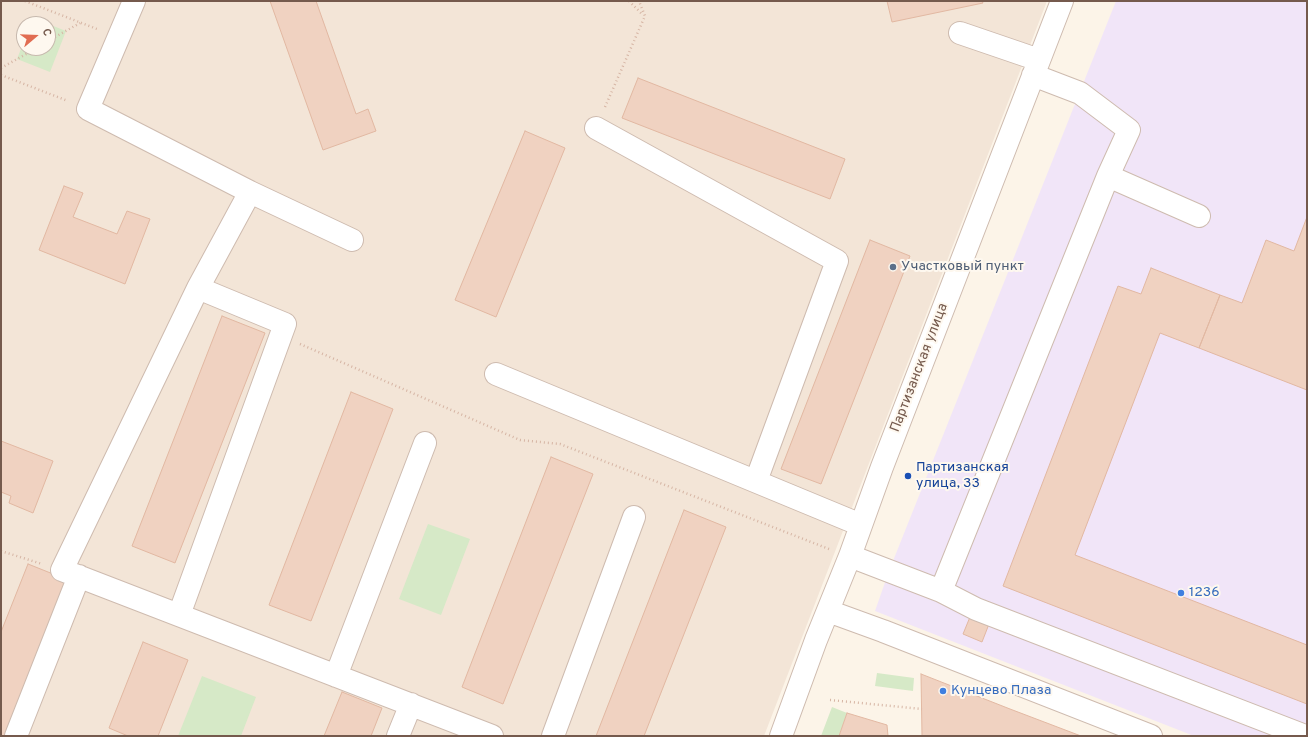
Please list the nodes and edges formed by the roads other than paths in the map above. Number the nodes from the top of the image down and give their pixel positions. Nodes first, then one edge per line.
1 (134, 1) edge
2 (1062, 1) edge
3 (960, 33) dead end
4 (1036, 67) junction
5 (596, 128) road end
6 (1108, 176) junction
7 (250, 192) junction
8 (1199, 216) dead end
9 (352, 240) dead end
10 (198, 288) junction
11 (496, 374) dead end
12 (425, 444) dead end
13 (756, 481) junction
14 (634, 517) dead end
15 (861, 525) junction
16 (840, 553) junction
17 (70, 573) junction
18 (941, 591) junction
19 (828, 611) junction
20 (179, 615) junction
21 (336, 676) junction
22 (411, 704) junction
23 (16, 736) edge
24 (398, 736) edge
25 (492, 736) edge
26 (553, 736) edge
27 (781, 736) edge
28 (1151, 736) edge
29 (1305, 736) edge

1 - 7 street
2 - 4 street, Партизанская улица
3 - 4 street
4 - 6 street
4 - 15 street, Партизанская улица
5 - 13 street
6 - 8 street
6 - 18 street
7 - 9 street
7 - 10 street
10 - 17 street
10 - 20 street
11 - 13 street
12 - 21 street
13 - 15 street
14 - 26 street
15 - 16 street, Партизанская улица
16 - 18 street
16 - 19 street, Партизанская улица
17 - 20 street
17 - 23 street
18 - 29 street
19 - 27 street, Партизанская улица
19 - 28 street
20 - 21 street
21 - 22 street
22 - 24 street
22 - 25 street

